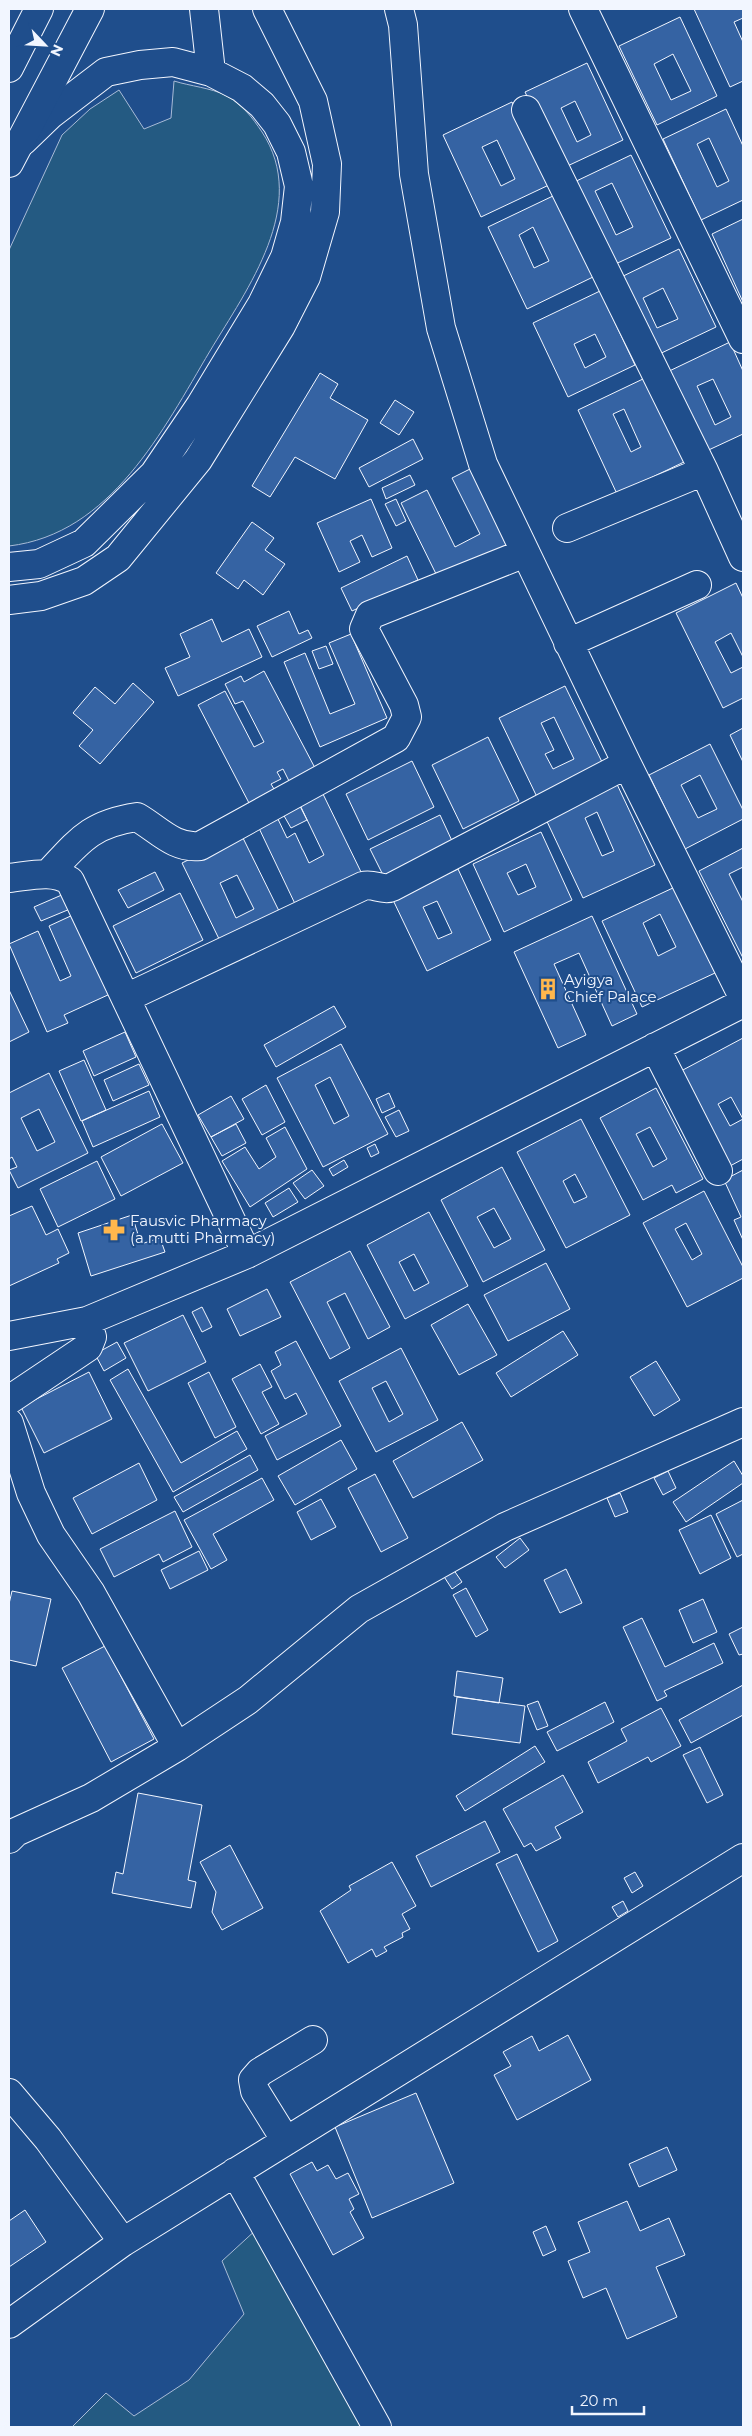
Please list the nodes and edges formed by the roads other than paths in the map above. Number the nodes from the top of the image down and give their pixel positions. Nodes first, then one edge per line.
1 (39, 9) edge
2 (90, 9) edge
3 (204, 9) edge
4 (267, 9) edge
5 (583, 9) edge
6 (407, 14) edge
7 (9, 68) edge
8 (211, 72) junction
9 (526, 110) dead end
10 (12, 155) edge
11 (743, 339) edge
12 (704, 471) junction
13 (568, 528) dead end
14 (525, 553) junction
15 (743, 557) edge
16 (9, 567) edge
17 (697, 585) dead end
18 (9, 600) edge
19 (568, 642) junction
20 (627, 764) junction
21 (48, 874) junction
22 (9, 878) edge
23 (743, 997) edge
24 (126, 998) junction
25 (743, 1003) edge
26 (656, 1047) junction
27 (718, 1171) dead end
28 (247, 1254) junction
29 (87, 1321) junction
30 (9, 1336) edge
31 (9, 1400) edge
32 (743, 1422) edge
33 (9, 1423) edge
34 (177, 1747) junction
35 (9, 1839) edge
36 (743, 1858) edge
37 (313, 2040) dead end
38 (9, 2093) edge
39 (286, 2141) junction
40 (235, 2172) junction
41 (123, 2242) junction
42 (9, 2324) edge
43 (377, 2427) edge

1 - 7 main road
2 - 10 main road
3 - 8 main road
4 - 18 main road
5 - 11 main road
6 - 14 main road
8 - 10 main road
8 - 16 main road
9 - 12 main road
12 - 13 main road
12 - 15 main road
14 - 19 main road
14 - 21 main road
17 - 19 main road
19 - 20 main road
20 - 23 main road
20 - 24 main road
21 - 22 main road
21 - 24 main road
24 - 28 main road
25 - 26 main road
26 - 27 main road
26 - 28 main road
28 - 29 main road
29 - 30 main road
29 - 31 main road
32 - 34 main road
33 - 34 main road
34 - 35 main road
36 - 39 main road
37 - 39 main road
38 - 41 main road
39 - 40 main road
40 - 41 main road
40 - 43 main road
41 - 42 main road

